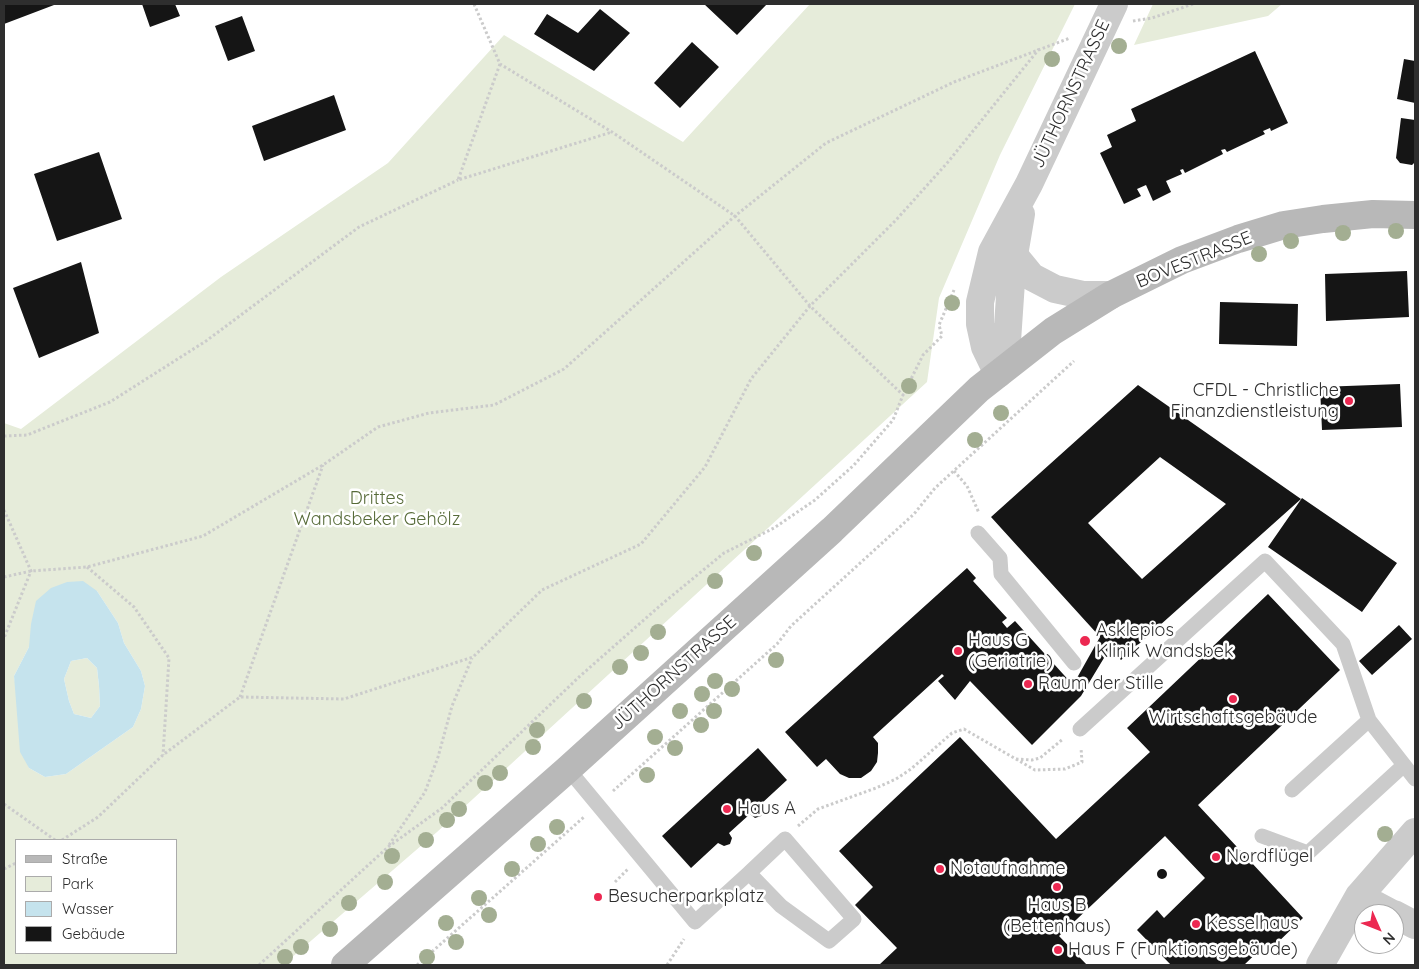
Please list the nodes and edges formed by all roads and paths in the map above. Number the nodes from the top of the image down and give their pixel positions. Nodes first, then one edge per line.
1 (474, 4) edge
2 (1176, 4) edge
3 (1193, 4) edge
4 (1173, 10) junction
5 (1109, 15) edge
6 (1040, 49) junction
7 (500, 64) junction
8 (612, 132) junction
9 (458, 180) junction
10 (1029, 184) junction
11 (1415, 215) edge
12 (735, 216) junction
13 (1014, 255) junction
14 (1111, 295) junction
15 (810, 306) junction
16 (942, 336) dead end
17 (1074, 361) dead end
18 (998, 374) junction
19 (902, 395) junction
20 (4, 436) edge
21 (323, 465) junction
22 (954, 471) junction
23 (4, 510) edge
24 (978, 532) joint
25 (87, 567) junction
26 (31, 571) junction
27 (4, 577) edge
28 (4, 638) edge
29 (472, 657) junction
30 (1074, 663) dead end
31 (240, 697) junction
32 (1369, 720) junction
33 (1080, 729) junction
34 (163, 755) junction
35 (1016, 759) junction
36 (1404, 765) junction
37 (568, 769) junction
38 (1415, 779) edge
39 (1292, 790) dead end
40 (4, 804) edge
41 (599, 804) junction
42 (1415, 832) edge
43 (1262, 836) dead end
44 (54, 839) edge
45 (64, 839) edge
46 (785, 839) junction
47 (388, 847) junction
48 (749, 873) junction
49 (1359, 896) junction
50 (1375, 904) edge
51 (695, 922) junction
52 (259, 965) edge
53 (345, 965) edge
54 (417, 965) edge
55 (666, 965) edge
56 (1320, 965) edge

1 - 7 path
2 - 4 path
3 - 4 path
4 - 5 path
5 - 6 path
5 - 10 street, JÜTHORNSTRASSE
6 - 12 path
6 - 15 path
7 - 8 path
7 - 9 path
8 - 9 path
8 - 12 path
9 - 20 path
10 - 13 street, JÜTHORNSTRASSE
10 - 18 street, JÜTHORNSTRASSE
11 - 14 main road, BOVESTRASSE
12 - 15 path
12 - 21 path
13 - 14 street
13 - 18 street, JÜTHORNSTRASSE
14 - 18 main road, BOVESTRASSE
15 - 19 path
15 - 29 path
16 - 19 path
17 - 22 path
18 - 37 main road, JÜTHORNSTRASSE
19 - 47 path
21 - 25 path
21 - 31 path
22 - 24 path
22 - 41 path
23 - 26 path
24 - 30 lane
25 - 26 path
25 - 34 path
26 - 27 path
26 - 28 path
29 - 31 path
29 - 47 path
31 - 34 path
32 - 33 lane
32 - 36 lane
32 - 39 lane
33 - 35 path
33 - 35 path
34 - 45 path
35 - 46 path
36 - 38 lane
36 - 43 lane
37 - 41 lane
37 - 53 main road, JÜTHORNSTRASSE
40 - 44 path
41 - 51 lane
41 - 54 path
42 - 49 street
46 - 48 lane
46 - 48 lane
47 - 52 path
48 - 51 lane
49 - 50 street
49 - 56 street
51 - 55 path

